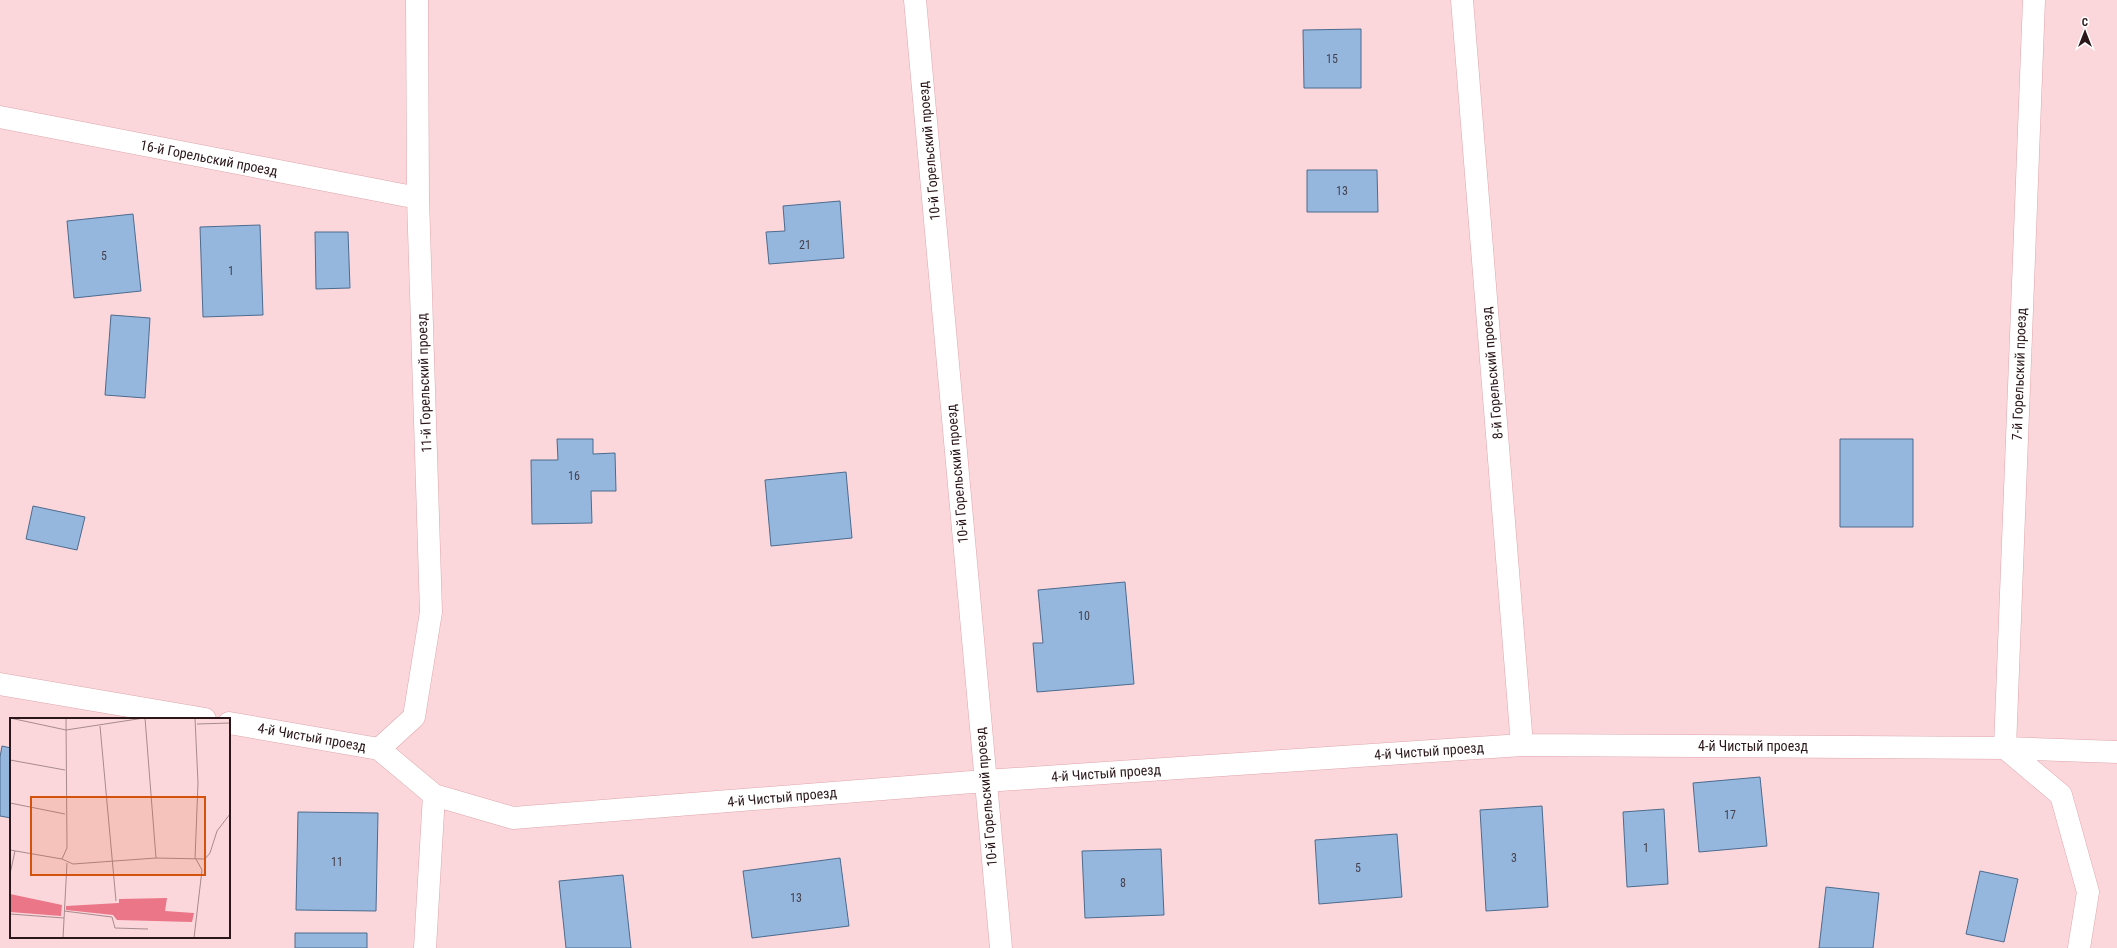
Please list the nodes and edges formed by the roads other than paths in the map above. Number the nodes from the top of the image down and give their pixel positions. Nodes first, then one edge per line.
1 (417, 0) edge
2 (915, 0) edge
3 (1462, 0) edge
4 (2034, 0) edge
5 (0, 117) edge
6 (418, 198) junction
7 (0, 684) edge
8 (199, 718) edge
9 (230, 723) edge
10 (1522, 745) junction
11 (2005, 748) junction
12 (378, 749) junction
13 (2117, 752) edge
14 (984, 781) junction
15 (434, 795) junction
16 (425, 948) edge
17 (1001, 948) edge
18 (2079, 948) edge

1 - 6 street, 11-й Горельский проезд
2 - 14 street, 10-й Горельский проезд
3 - 10 street, 8-й Горельский проезд
4 - 11 street, 7-й Горельский проезд
5 - 6 street, 16-й Горельский проезд
6 - 12 street, 11-й Горельский проезд
7 - 8 street
9 - 12 street, 4-й Чистый проезд
10 - 11 street, 4-й Чистый проезд
10 - 14 street, 4-й Чистый проезд
11 - 13 street, 4-й Чистый проезд
11 - 18 street
12 - 15 street, 4-й Чистый проезд
14 - 15 street, 4-й Чистый проезд
14 - 17 street, 10-й Горельский проезд
15 - 16 street

